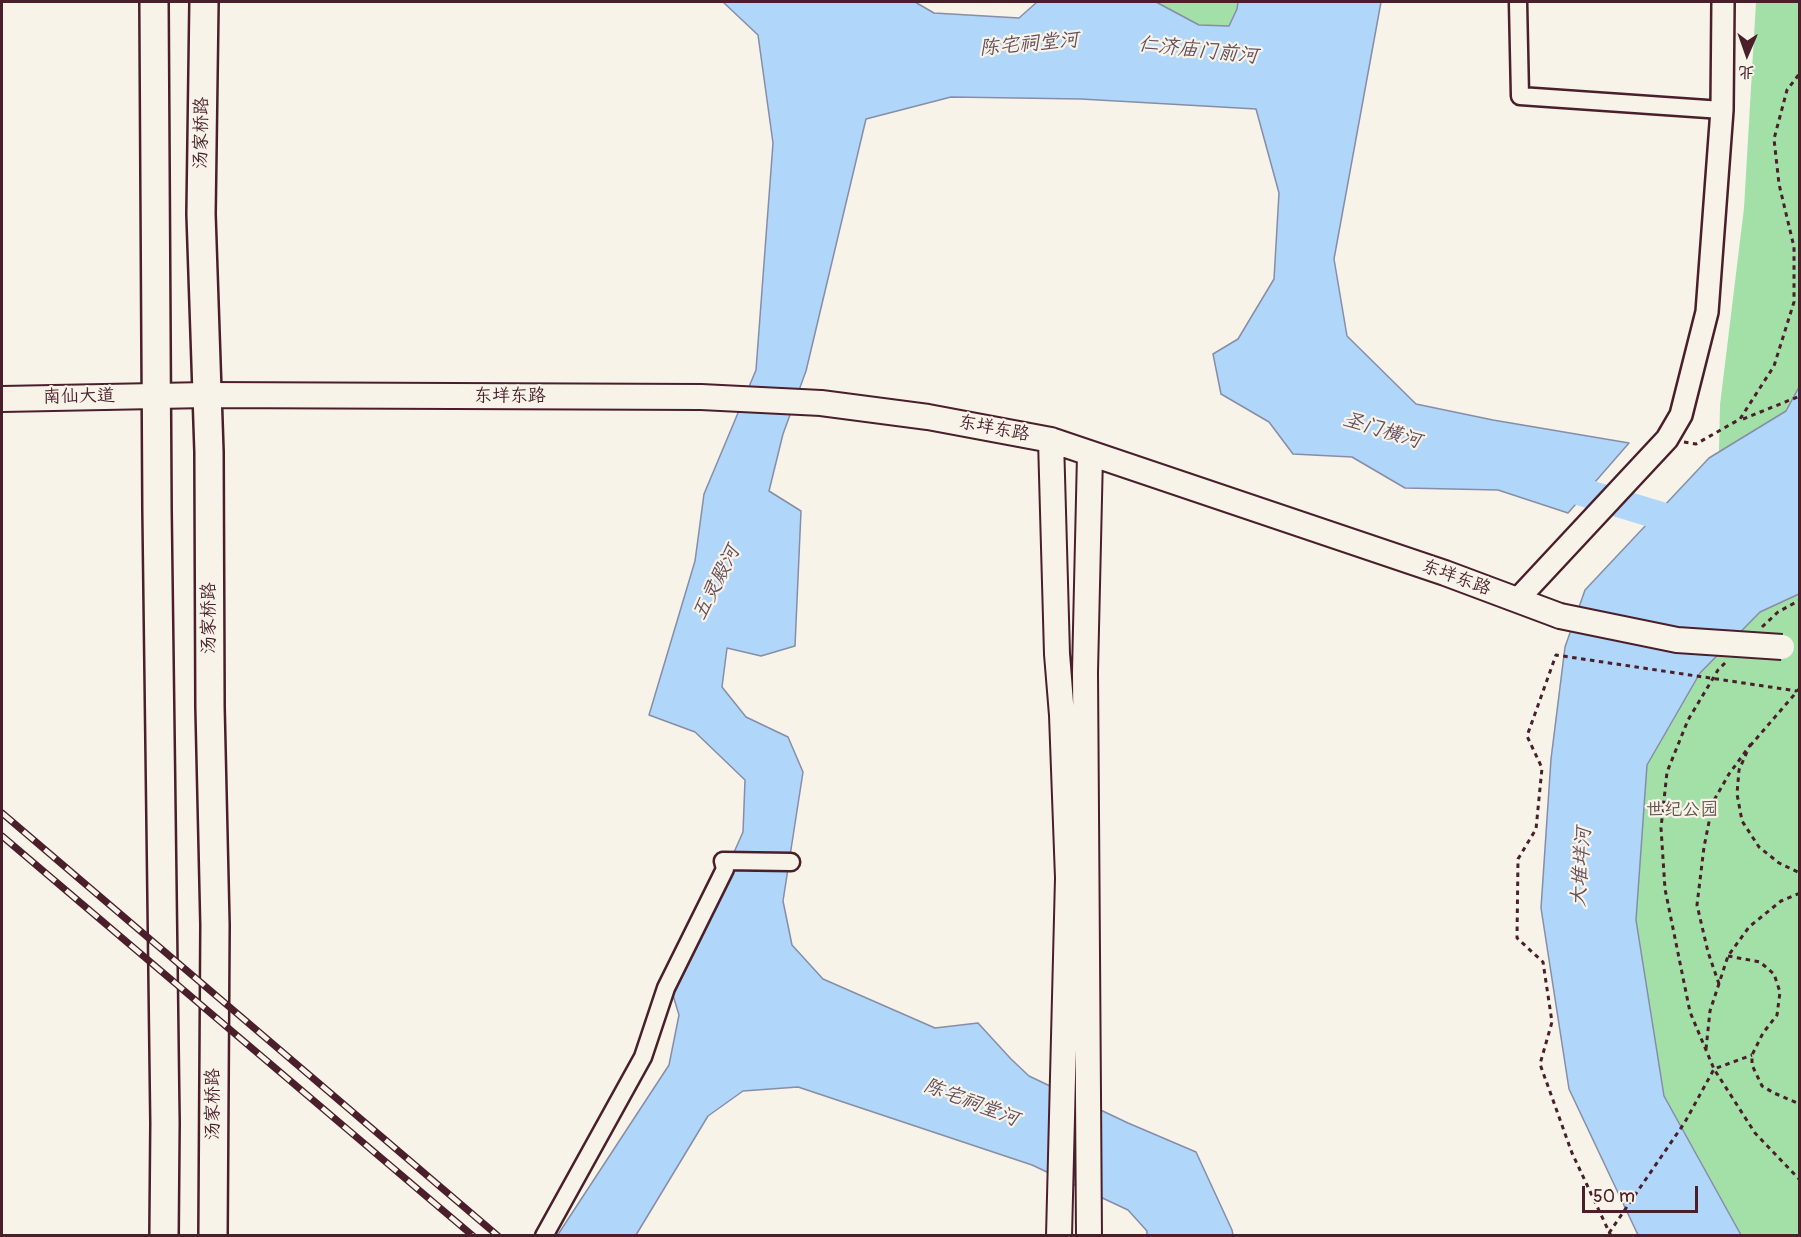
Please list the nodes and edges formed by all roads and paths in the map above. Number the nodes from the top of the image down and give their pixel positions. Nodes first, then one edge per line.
1 (154, 2) edge
2 (204, 2) edge
3 (1518, 2) edge
4 (1723, 2) edge
5 (1800, 73) edge
6 (1722, 110) junction
7 (207, 395) junction
8 (157, 396) junction
9 (1800, 396) edge
10 (2, 399) edge
11 (1740, 420) junction
12 (1667, 439) junction
13 (1051, 440) junction
14 (1090, 455) junction
15 (1517, 600) junction
16 (1800, 600) edge
17 (1761, 628) dead end
18 (1791, 647) edge
19 (1726, 662) dead end
20 (1713, 678) junction
21 (1798, 689) edge
22 (1751, 744) junction
23 (791, 862) dead end
24 (1800, 873) edge
25 (1800, 893) edge
26 (1728, 956) junction
27 (1719, 984) junction
28 (1706, 1050) junction
29 (1752, 1055) junction
30 (1714, 1069) junction
31 (1800, 1104) edge
32 (1800, 1180) edge
33 (1610, 1234) edge
34 (164, 1236) edge
35 (213, 1236) edge
36 (544, 1236) edge
37 (1059, 1236) edge
38 (1089, 1236) edge

1 - 8 main road
2 - 7 main road, 汤家桥路
3 - 6 street
4 - 6 street
5 - 11 path
6 - 12 street
7 - 8 main road, 东垟东路
7 - 13 main road, 东垟东路
7 - 35 main road, 汤家桥路
8 - 10 main road, 南仙大道
8 - 34 main road
9 - 11 path
11 - 12 path
12 - 15 street
13 - 14 main road, 东垟东路
13 - 37 main road
14 - 15 main road, 东垟东路
14 - 38 main road
15 - 18 main road, 东垟东路, bridge
16 - 17 path
19 - 20 path
20 - 21 path
20 - 28 path
20 - 33 path
21 - 22 path
22 - 24 path
22 - 27 path
23 - 36 street
25 - 26 path
26 - 27 path
26 - 29 path
27 - 28 path
28 - 30 path
29 - 30 path
29 - 31 path
30 - 32 path
30 - 33 path

